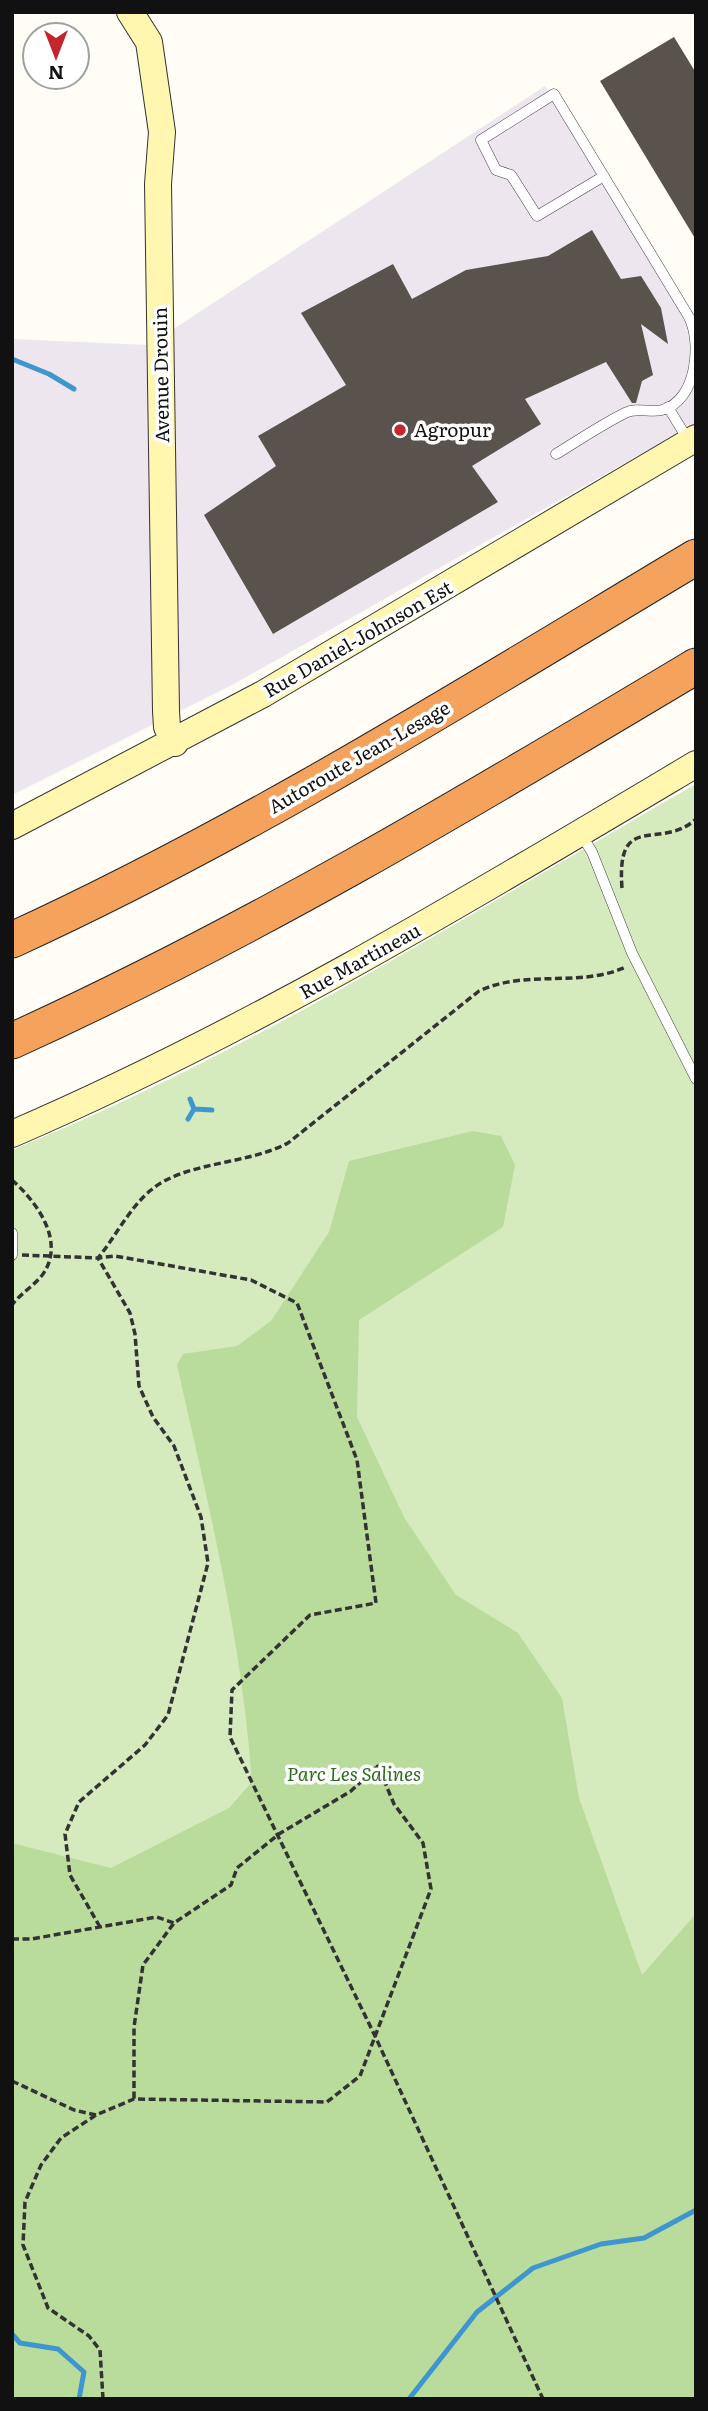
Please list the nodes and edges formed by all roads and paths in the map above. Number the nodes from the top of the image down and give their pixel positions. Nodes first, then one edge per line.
1 (130, 12) edge
2 (604, 176) junction
3 (668, 407) junction
4 (693, 440) edge
5 (556, 454) dead end
6 (696, 557) edge
7 (696, 666) edge
8 (175, 743) junction
9 (696, 764) edge
10 (696, 819) edge
11 (12, 826) edge
12 (580, 833) junction
13 (622, 896) dead end
14 (12, 940) edge
15 (629, 965) dead end
16 (12, 1041) edge
17 (696, 1079) edge
18 (12, 1134) edge
19 (12, 1180) edge
20 (12, 1233) edge
21 (18, 1255) edge
22 (49, 1257) junction
23 (98, 1258) junction
24 (12, 1305) edge
25 (279, 1834) junction
26 (174, 1923) junction
27 (100, 1927) junction
28 (12, 1939) edge
29 (376, 2036) junction
30 (12, 2081) edge
31 (134, 2099) junction
32 (96, 2115) junction
33 (103, 2399) edge
34 (543, 2399) edge

1 - 8 street, Avenue Drouin
2 - 2 lane
2 - 3 lane
3 - 4 lane
3 - 5 lane
4 - 8 street, Rue Daniel-Johnson Est
6 - 14 highway, Autoroute Jean-Lesage
7 - 16 highway
8 - 11 street, Rue Daniel-Johnson Est
9 - 12 street, Rue Martineau
10 - 13 path
12 - 17 lane
12 - 18 street, Rue Martineau
15 - 23 path
19 - 22 path
20 - 21 lane
21 - 22 path
22 - 23 path
22 - 24 path
23 - 25 path
23 - 27 path
25 - 26 path
25 - 29 path
25 - 29 path
26 - 27 path
26 - 31 path
27 - 28 path
29 - 31 path
29 - 34 path
30 - 32 path
31 - 32 path
32 - 33 path

